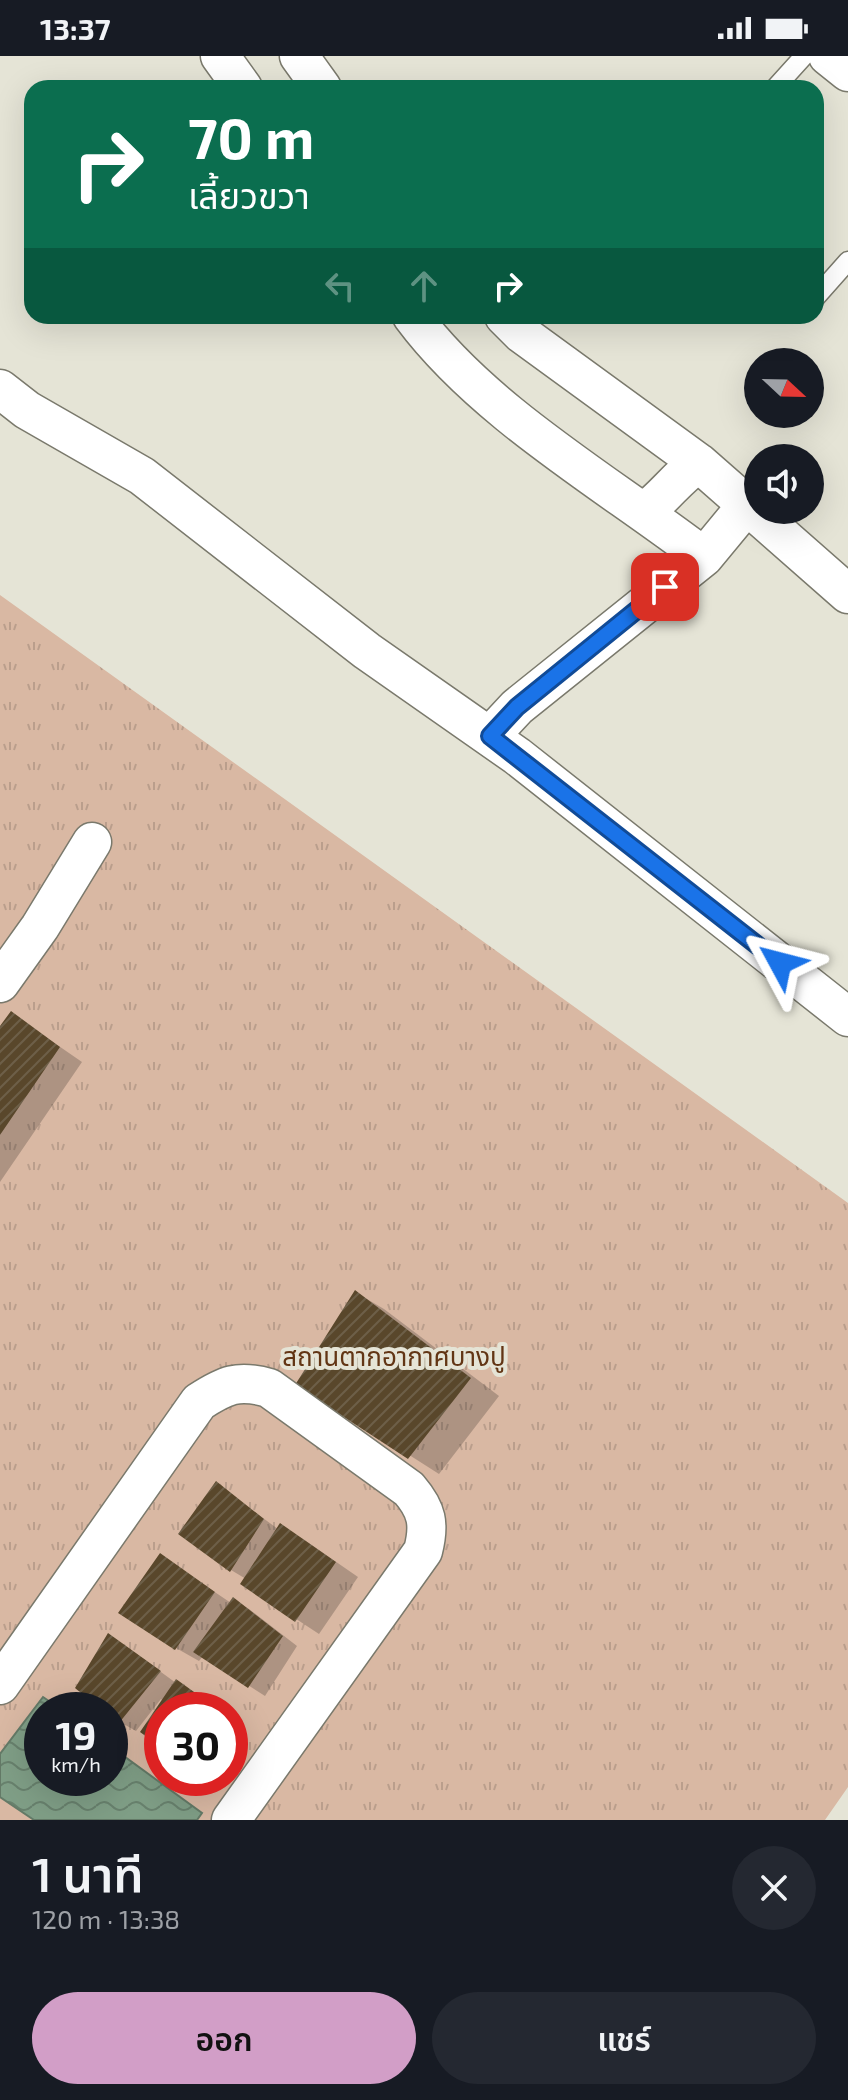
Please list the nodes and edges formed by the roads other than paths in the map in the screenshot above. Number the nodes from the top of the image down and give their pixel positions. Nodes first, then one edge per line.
1 (220, 56) edge
2 (299, 56) edge
3 (804, 56) edge
4 (828, 56) edge
5 (848, 72) edge
6 (237, 80) edge
7 (316, 80) edge
8 (782, 80) edge
9 (848, 261) edge
10 (824, 288) edge
11 (419, 324) edge
12 (512, 324) edge
13 (0, 389) edge
14 (671, 487) junction
15 (744, 504) edge
16 (744, 509) edge
17 (769, 524) edge
18 (704, 557) junction
19 (848, 594) edge
20 (490, 736) junction
21 (92, 842) dead end
22 (0, 983) edge
23 (848, 1017) edge
24 (0, 1685) edge
25 (231, 1820) edge

1 - 6 street
2 - 7 street
3 - 8 lane
4 - 5 street
9 - 10 lane
11 - 14 street
12 - 14 street
13 - 20 street
14 - 15 street
14 - 18 street
16 - 18 street
17 - 19 street
18 - 20 street
20 - 23 street
21 - 22 street
24 - 25 street

